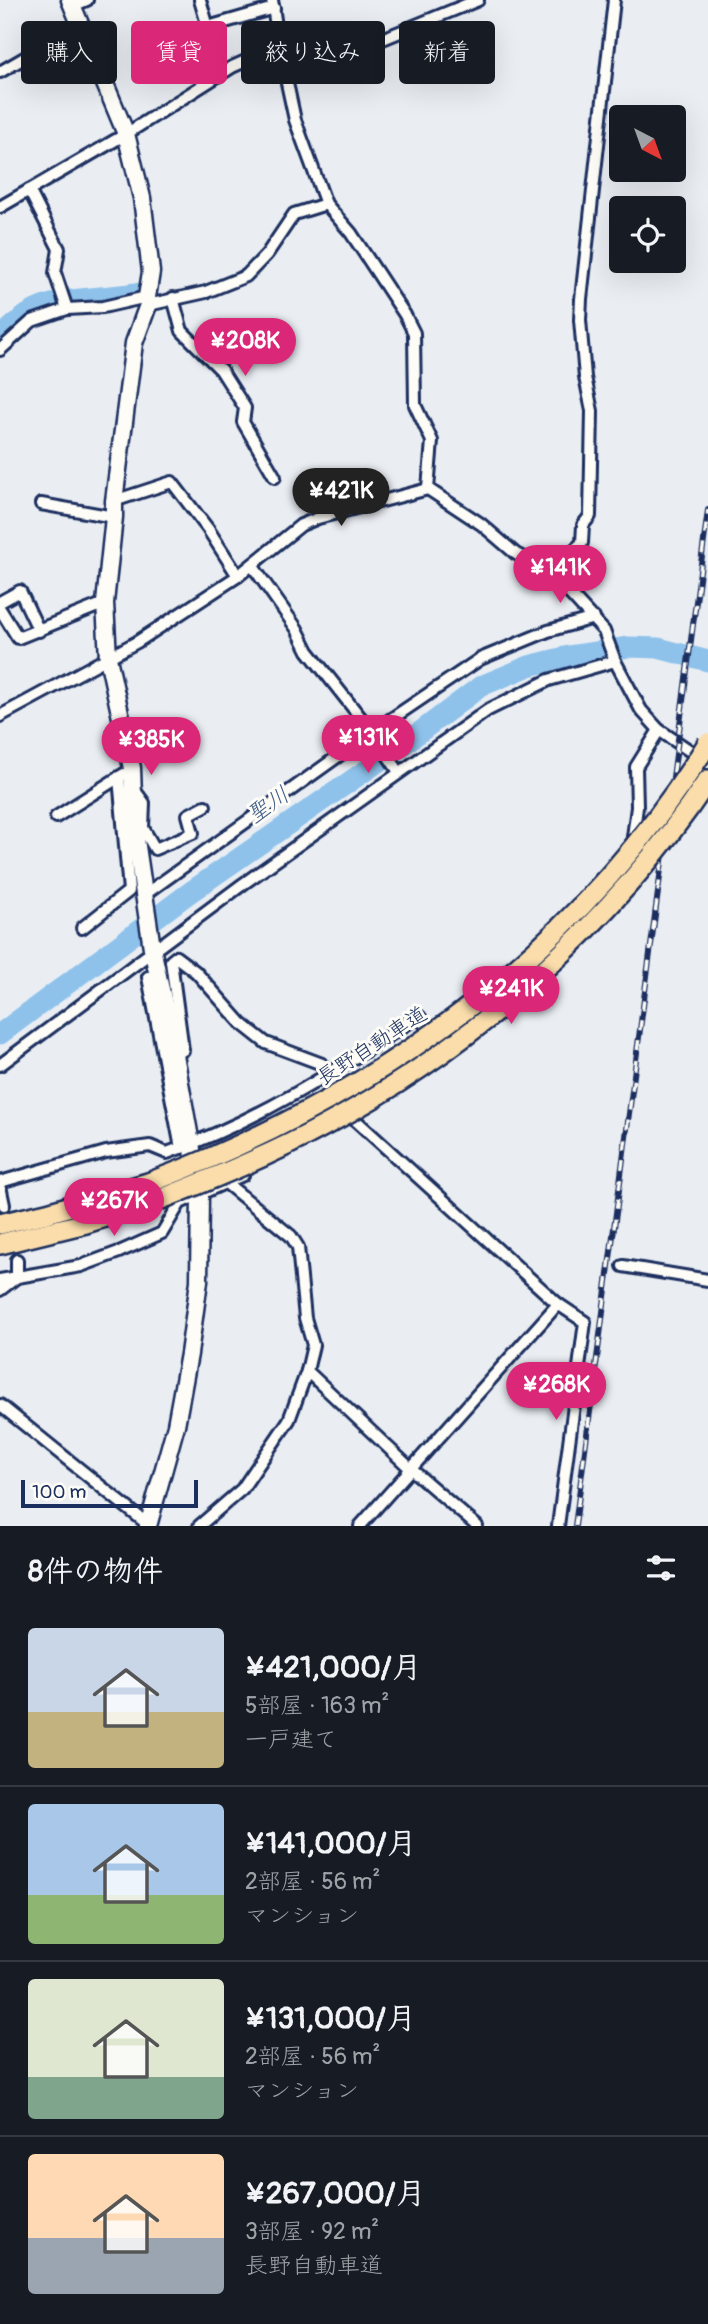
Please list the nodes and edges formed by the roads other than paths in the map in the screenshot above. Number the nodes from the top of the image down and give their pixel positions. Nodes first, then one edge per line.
1 (200, 0) edge
2 (478, 0) edge
3 (614, 0) edge
4 (76, 2) edge
5 (273, 4) edge
6 (80, 21) edge
7 (385, 38) edge
8 (21, 60) edge
9 (241, 64) edge
10 (0, 72) edge
11 (106, 84) edge
12 (288, 84) edge
13 (127, 134) junction
14 (29, 190) junction
15 (326, 204) junction
16 (0, 207) edge
17 (173, 298) junction
18 (148, 301) junction
19 (66, 303) junction
20 (0, 350) edge
21 (275, 477) dead end
22 (428, 489) junction
23 (41, 504) dead end
24 (114, 509) junction
25 (252, 565) junction
26 (549, 571) junction
27 (238, 576) junction
28 (0, 602) edge
29 (105, 603) junction
30 (0, 609) edge
31 (594, 618) junction
32 (39, 631) junction
33 (108, 658) junction
34 (615, 661) junction
35 (0, 716) edge
36 (659, 730) junction
37 (372, 732) junction
38 (708, 743) edge
39 (708, 763) edge
40 (399, 772) junction
41 (125, 773) junction
42 (708, 780) edge
43 (133, 787) junction
44 (205, 806) dead end
45 (57, 817) dead end
46 (144, 899) junction
47 (82, 928) dead end
48 (153, 950) junction
49 (148, 977) dead end
50 (169, 1055) junction
51 (447, 1056) junction
52 (0, 1065) edge
53 (329, 1075) junction
54 (352, 1117) junction
55 (186, 1146) junction
56 (0, 1184) edge
57 (226, 1184) junction
58 (200, 1194) junction
59 (2, 1214) edge
60 (0, 1244) edge
61 (17, 1260) dead end
62 (623, 1266) dead end
63 (17, 1277) junction
64 (0, 1280) edge
65 (708, 1280) edge
66 (0, 1290) edge
67 (558, 1304) junction
68 (307, 1371) junction
69 (0, 1405) edge
70 (411, 1469) junction
71 (149, 1526) edge
72 (199, 1526) edge
73 (360, 1526) edge
74 (477, 1526) edge
75 (558, 1526) edge

1 - 5 street
2 - 7 street
3 - 26 street
4 - 6 street
8 - 10 street
9 - 13 street
11 - 13 street
12 - 15 street
13 - 14 street
13 - 18 street
14 - 16 street
14 - 19 street
15 - 17 street
15 - 22 street
17 - 18 street
17 - 21 street
18 - 19 street
18 - 24 street
19 - 20 street
22 - 25 street
22 - 26 street
23 - 24 street
24 - 27 street
24 - 29 street
25 - 27 street
25 - 37 street
26 - 31 street
27 - 33 street
28 - 32 street
29 - 32 street
29 - 33 street
30 - 32 street
31 - 34 street
31 - 37 street
33 - 35 street
33 - 41 street
34 - 36 street
34 - 40 street
36 - 39 street
36 - 51 street
37 - 40 street
37 - 46 street
38 - 59 highway, 長野自動車道, bridge
40 - 48 street
41 - 43 street
41 - 45 street
41 - 47 street
42 - 60 highway, 長野自動車道, bridge
43 - 44 street
43 - 46 street
46 - 48 street
48 - 50 street
48 - 52 street
49 - 50 street
50 - 53 street
50 - 55 street
51 - 53 street
51 - 54 street
53 - 54 street
53 - 55 street
54 - 57 street
54 - 67 street
55 - 56 street
55 - 58 street
56 - 59 street
57 - 58 street
57 - 68 street
58 - 63 street
58 - 71 street
61 - 63 street
62 - 65 street
63 - 64 street
63 - 66 street
67 - 70 street
67 - 75 street
68 - 70 street
68 - 72 street
69 - 71 street
70 - 73 street
70 - 74 street

